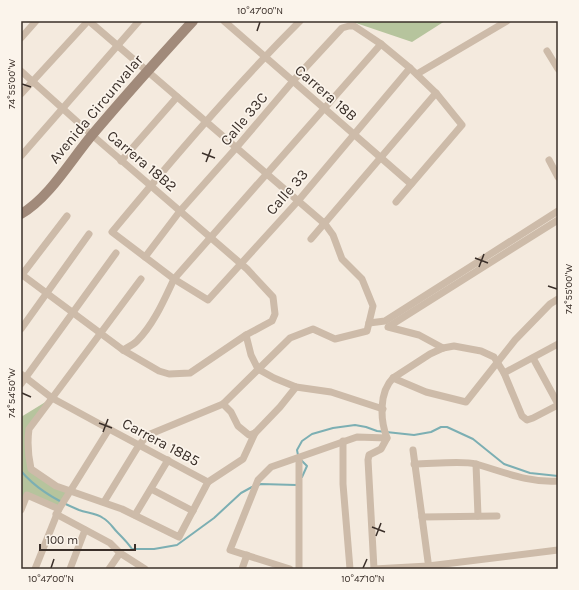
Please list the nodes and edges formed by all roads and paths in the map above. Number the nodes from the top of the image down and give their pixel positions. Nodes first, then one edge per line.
1 (36, 21) edge
2 (89, 21) edge
3 (139, 21) edge
4 (193, 21) edge
5 (224, 21) edge
6 (300, 21) edge
7 (507, 21) edge
8 (21, 38) edge
9 (381, 44) junction
10 (118, 45) junction
11 (547, 50) dead end
12 (264, 56) junction
13 (410, 68) junction
14 (558, 69) edge
15 (21, 71) edge
16 (147, 71) junction
17 (417, 74) junction
18 (33, 81) junction
19 (293, 81) junction
20 (436, 93) junction
21 (21, 94) edge
22 (177, 97) junction
23 (62, 108) junction
24 (324, 109) junction
25 (207, 122) junction
26 (354, 134) junction
27 (92, 135) junction
28 (236, 148) junction
29 (21, 156) edge
30 (382, 158) junction
31 (121, 160) junction
32 (549, 160) dead end
33 (267, 174) junction
34 (558, 177) edge
35 (411, 184) junction
36 (151, 185) junction
37 (298, 201) junction
38 (396, 202) dead end
39 (180, 211) junction
40 (558, 211) edge
41 (21, 214) edge
42 (67, 216) dead end
43 (557, 221) edge
44 (324, 224) junction
45 (89, 234) dead end
46 (211, 237) junction
47 (311, 239) dead end
48 (116, 253) dead end
49 (145, 258) junction
50 (241, 263) junction
51 (21, 275) edge
52 (141, 279) dead end
53 (174, 279) junction
54 (47, 293) junction
55 (558, 299) edge
56 (73, 312) junction
57 (369, 323) junction
58 (21, 329) edge
59 (100, 332) junction
60 (246, 335) junction
61 (558, 344) edge
62 (443, 348) junction
63 (123, 350) junction
64 (533, 358) junction
65 (497, 362) junction
66 (258, 369) junction
67 (504, 373) junction
68 (23, 376) edge
69 (393, 378) junction
70 (21, 384) edge
71 (296, 387) junction
72 (52, 398) junction
73 (223, 404) junction
74 (558, 404) edge
75 (383, 409) junction
76 (109, 430) junction
77 (255, 434) junction
78 (387, 438) junction
79 (343, 441) junction
80 (139, 445) junction
81 (413, 450) dead end
82 (299, 458) junction
83 (168, 460) junction
84 (414, 464) junction
85 (476, 464) junction
86 (558, 481) edge
87 (208, 482) junction
88 (151, 489) junction
89 (70, 491) junction
90 (104, 502) junction
91 (21, 510) edge
92 (192, 511) junction
93 (57, 512) junction
94 (135, 515) junction
95 (478, 516) junction
96 (498, 516) dead end
97 (422, 517) junction
98 (85, 530) junction
99 (558, 550) edge
100 (120, 554) junction
101 (247, 555) junction
102 (464, 565) edge
103 (429, 567) edge
104 (35, 569) edge
105 (70, 569) edge
106 (109, 569) edge
107 (145, 569) edge
108 (242, 569) edge
109 (290, 569) edge
110 (299, 569) edge
111 (350, 569) edge
112 (374, 569) edge

1 - 8 street
2 - 10 street
2 - 18 street
3 - 10 street
4 - 16 main road, Avenida Circunvalar
5 - 12 street, Carrera 18B
6 - 12 street, Calle 33C
7 - 17 street
9 - 13 street
9 - 19 street, Calle 33C
9 - 24 street, Calle 33
10 - 16 street
10 - 23 street
11 - 14 street
12 - 19 street, Carrera 18B
12 - 25 street, Calle 33C
13 - 17 street
13 - 26 street, Calle 33
15 - 18 street, Carrera 18B2
16 - 22 street
16 - 27 main road, Avenida Circunvalar
17 - 20 street
18 - 21 street
18 - 23 street, Carrera 18B2
19 - 24 street, Carrera 18B
19 - 28 street, Calle 33C
20 - 30 street
20 - 35 street
22 - 25 street
22 - 31 street
23 - 27 street, Carrera 18B2
23 - 29 street
24 - 26 street, Carrera 18B
24 - 33 street, Calle 33
25 - 28 street
25 - 36 street, Calle 33C
26 - 30 street, Carrera 18B
26 - 37 street, Calle 33
27 - 31 street, Carrera 18B2
27 - 41 main road, Avenida Circunvalar
28 - 33 street
28 - 39 street, Calle 33C
30 - 35 street, Carrera 18B
30 - 44 street
31 - 36 street, Carrera 18B2
32 - 34 street
33 - 37 street
33 - 46 street, Calle 33
35 - 38 street
36 - 39 street, Carrera 18B2
36 - 49 street, Calle 33C
37 - 44 street
37 - 50 street, Calle 33
39 - 46 street, Carrera 18B2
39 - 49 street, Calle 33C
40 - 57 street
42 - 51 street
43 - 62 street
44 - 47 street
44 - 57 street
45 - 54 street
46 - 50 street, Carrera 18B2
46 - 53 street, Calle 33
48 - 56 street
49 - 53 street
50 - 53 street, Calle 33
50 - 60 street, Carrera 18B2
51 - 54 street, Carrera 18B2
52 - 59 street
53 - 63 street, Calle 33
54 - 56 street, Carrera 18B2
54 - 58 street
55 - 65 street
56 - 59 street, Carrera 18B2
56 - 68 street
57 - 66 street
59 - 63 street, Carrera 18B2
59 - 72 street
60 - 63 street, Carrera 18B2
60 - 66 street
61 - 64 street
62 - 65 street
62 - 69 street
64 - 67 street
64 - 74 street
65 - 67 street
65 - 69 street
66 - 71 street
66 - 73 street
67 - 74 street
68 - 70 street
68 - 72 street, Carrera 18B5
69 - 75 street
71 - 75 street
71 - 77 street
72 - 76 street, Carrera 18B5
72 - 89 street
73 - 77 street
73 - 80 street
75 - 78 street
76 - 80 street, Carrera 18B5
76 - 89 street
77 - 87 street
78 - 79 street
78 - 112 street
79 - 82 street
79 - 111 street
80 - 83 street, Carrera 18B5
80 - 90 street
81 - 84 street
82 - 101 street
82 - 110 street
83 - 87 street, Carrera 18B5
83 - 88 street
84 - 85 street
84 - 97 street
85 - 86 street
85 - 95 street
87 - 92 street
88 - 92 street
88 - 94 street
89 - 90 street
89 - 93 street
90 - 94 street
91 - 93 street
92 - 94 street
93 - 98 street
93 - 104 street
95 - 96 street
95 - 97 street
97 - 103 street
98 - 100 street
98 - 105 street
99 - 102 street
100 - 106 street
100 - 107 street
101 - 108 street
101 - 109 street
102 - 103 street
103 - 112 street

